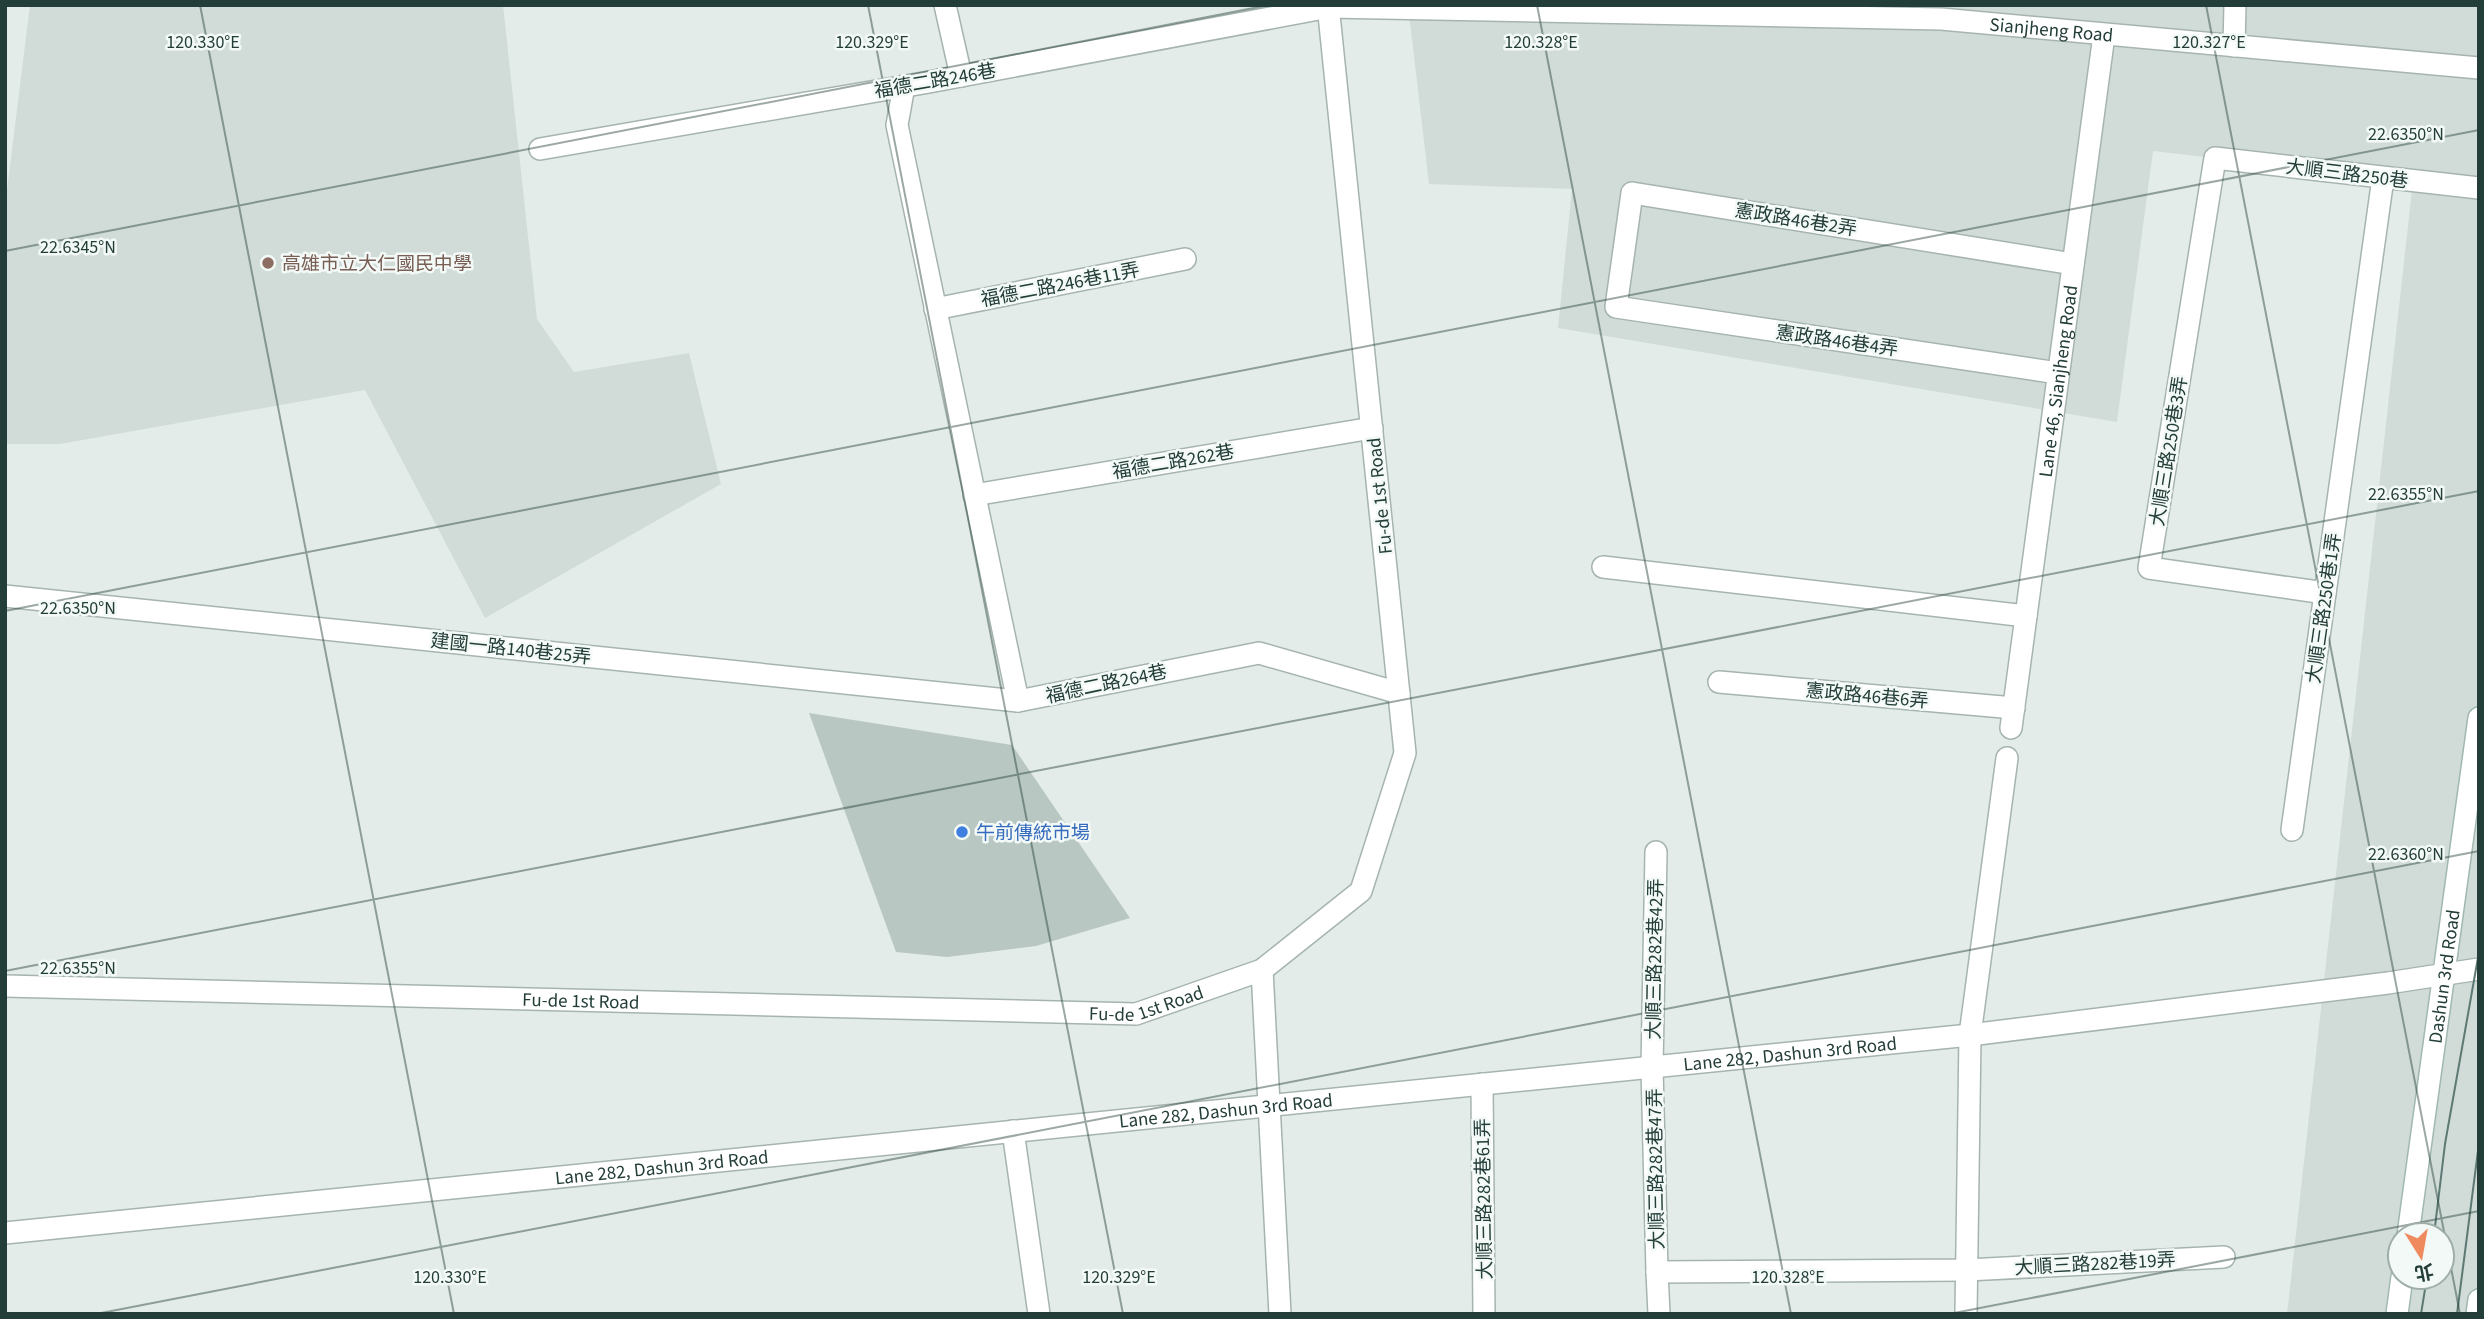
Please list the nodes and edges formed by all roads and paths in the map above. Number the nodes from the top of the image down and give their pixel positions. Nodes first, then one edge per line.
1 (945, 5) edge
2 (2235, 5) edge
3 (1329, 6) edge
4 (1941, 12) edge
5 (2104, 35) junction
6 (2234, 46) junction
7 (2479, 68) edge
8 (961, 76) junction
9 (904, 86) junction
10 (540, 149) dead end
11 (2215, 158) joint
12 (2383, 178) junction
13 (2479, 188) edge
14 (1185, 259) dead end
15 (2073, 264) junction
16 (1616, 307) joint
17 (935, 309) junction
18 (2058, 373) junction
19 (1372, 428) junction
20 (974, 495) junction
21 (1603, 567) dead end
22 (2325, 593) junction
23 (5, 596) edge
24 (2026, 616) junction
25 (1719, 682) dead end
26 (1399, 693) junction
27 (1018, 701) junction
28 (2012, 718) joint
29 (2479, 718) edge
30 (2007, 758) dead end
31 (2292, 830) dead end
32 (1656, 852) dead end
33 (2479, 969) edge
34 (1262, 970) junction
35 (2445, 973) junction
36 (5, 986) edge
37 (1970, 1035) junction
38 (1652, 1067) junction
39 (1482, 1084) junction
40 (1269, 1105) junction
41 (1013, 1131) junction
42 (2410, 1221) edge
43 (5, 1233) edge
44 (2224, 1257) dead end
45 (1967, 1270) junction
46 (1657, 1272) junction
47 (2400, 1291) edge
48 (2479, 1300) edge
49 (1039, 1314) edge
50 (1280, 1314) edge
51 (1484, 1314) edge
52 (1659, 1314) edge
53 (1966, 1314) edge
54 (2397, 1314) edge
55 (2477, 1314) edge

1 - 8 street
2 - 6 street
3 - 4 street, Sianjheng Road
3 - 8 street, 福德二路246巷
3 - 19 street, Fu-de 1st Road
4 - 5 street, Sianjheng Road
5 - 6 street, Sianjheng Road
5 - 15 street, Lane 46, Sianjheng Road
6 - 7 street, Sianjheng Road
8 - 9 street, 福德二路246巷
9 - 10 street, 福德二路246巷
9 - 17 street
11 - 12 street, 大順三路250巷
11 - 22 street, 大順三路250巷3弄
12 - 13 street, 大順三路250巷
12 - 22 street, 大順三路250巷1弄
14 - 17 street, 福德二路246巷11弄
15 - 16 street, 憲政路46巷2弄
15 - 18 street, Lane 46, Sianjheng Road
16 - 18 street, 憲政路46巷4弄
17 - 20 street
18 - 24 street, Lane 46, Sianjheng Road
19 - 20 street, 福德二路262巷
19 - 26 street, Fu-de 1st Road
20 - 27 street, 福德二路264巷
21 - 24 street
22 - 31 street, 大順三路250巷1弄
23 - 27 street, 建國一路140巷25弄
24 - 28 street, Lane 46, Sianjheng Road
25 - 28 street, 憲政路46巷6弄
26 - 27 street, 福德二路264巷
26 - 34 street, Fu-de 1st Road
29 - 35 street, Dashun 3rd Road
30 - 37 street
32 - 38 street, 大順三路282巷42弄
33 - 35 street, Lane 282, Dashun 3rd Road
34 - 36 street, Fu-de 1st Road
34 - 40 street
35 - 37 street, Lane 282, Dashun 3rd Road
35 - 42 street, Dashun 3rd Road
37 - 38 street, Lane 282, Dashun 3rd Road
37 - 45 street
38 - 39 street, Lane 282, Dashun 3rd Road
38 - 46 street, 大順三路282巷47弄
39 - 40 street, Lane 282, Dashun 3rd Road
39 - 51 street, 大順三路282巷61弄
40 - 41 street, Lane 282, Dashun 3rd Road
40 - 50 street
41 - 43 street, Lane 282, Dashun 3rd Road
41 - 49 street
44 - 45 street, 大順三路282巷19弄
45 - 46 street, 大順三路282巷47弄
45 - 53 street
46 - 52 street, 大順三路282巷47弄
47 - 54 street
48 - 55 street

